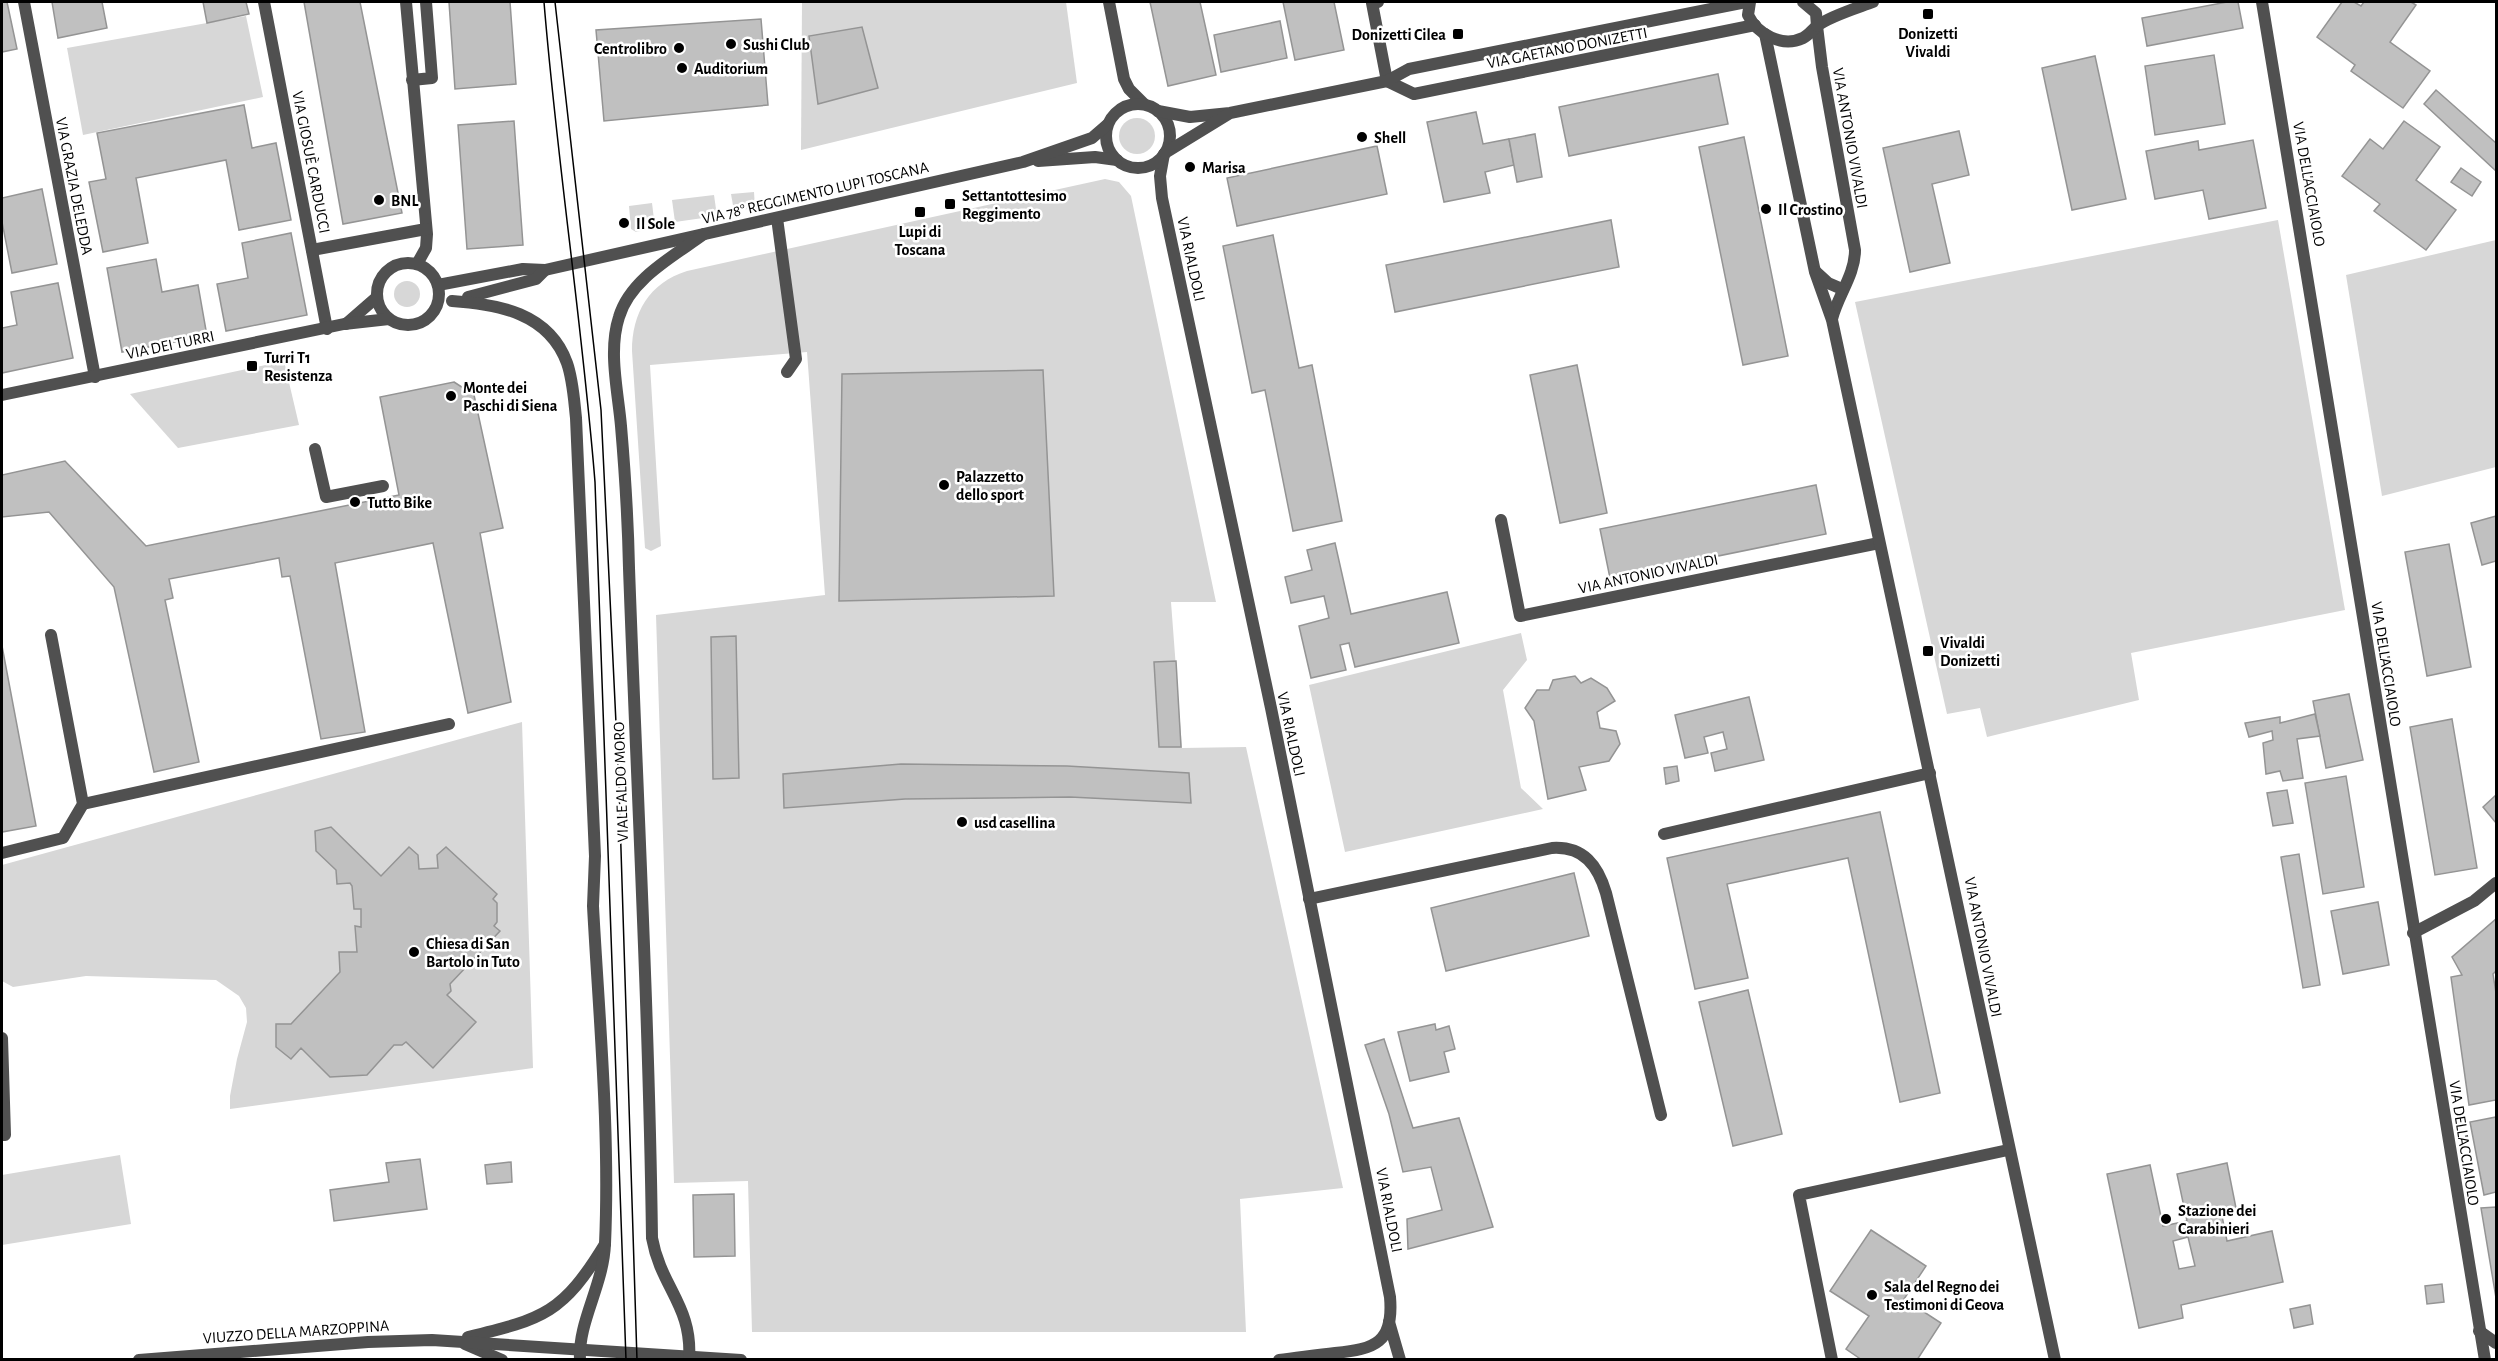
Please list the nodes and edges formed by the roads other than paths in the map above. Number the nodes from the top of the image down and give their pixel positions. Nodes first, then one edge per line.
1 (24, 2) edge
2 (264, 2) edge
3 (406, 2) edge
4 (426, 2) edge
5 (1109, 2) edge
6 (1378, 2) edge
7 (1748, 2) edge
8 (1803, 2) edge
9 (1873, 2) edge
10 (2262, 2) edge
11 (1755, 26) junction
12 (1817, 26) junction
13 (1765, 34) junction
14 (411, 80) junction
15 (1387, 81) junction
16 (1144, 104) junction
17 (1158, 111) junction
18 (1230, 113) junction
19 (1107, 125) junction
20 (1164, 154) junction
21 (1117, 160) junction
22 (1023, 162) junction
23 (777, 218) junction
24 (426, 229) junction
25 (704, 234) junction
26 (312, 250) junction
27 (417, 264) junction
28 (545, 270) junction
29 (1815, 272) junction
30 (438, 285) junction
31 (1842, 289) junction
32 (377, 297) junction
33 (452, 301) junction
34 (438, 305) junction
35 (389, 319) junction
36 (1832, 320) junction
37 (346, 324) junction
38 (327, 329) junction
39 (787, 372) dead end
40 (95, 377) junction
41 (2, 395) edge
42 (315, 449) dead end
43 (383, 486) dead end
44 (1501, 520) dead end
45 (1879, 543) junction
46 (51, 635) dead end
47 (449, 724) dead end
48 (1930, 773) junction
49 (83, 804) junction
50 (1664, 834) dead end
51 (2, 853) edge
52 (2496, 883) edge
53 (1310, 899) junction
54 (2413, 933) junction
55 (2, 1038) edge
56 (1661, 1115) dead end
57 (2, 1135) edge
58 (2008, 1150) junction
59 (605, 1244) junction
60 (1389, 1322) junction
61 (2479, 1331) junction
62 (455, 1340) junction
63 (2496, 1343) edge
64 (579, 1354) edge
65 (689, 1357) edge
66 (139, 1359) edge
67 (502, 1359) edge
68 (741, 1359) edge
69 (1279, 1359) edge
70 (1400, 1359) edge
71 (1832, 1359) edge
72 (2055, 1359) edge
73 (2485, 1359) edge

1 - 40 street, VIA GRAZIA DELEDDA
2 - 26 street, VIA GIOSUÈ CARDUCCI
3 - 14 street
4 - 14 street
5 - 16 street
6 - 15 street
7 - 11 street, VIA GAETANO DONIZETTI
7 - 15 street, VIA GAETANO DONIZETTI
8 - 12 street
9 - 12 street
10 - 54 street, VIA DELL'ACCIAIOLO
11 - 13 street
11 - 15 street, VIA GAETANO DONIZETTI
12 - 13 street
12 - 31 street, VIA ANTONIO VIVALDI
13 - 29 street, VIA ANTONIO VIVALDI
14 - 24 street
15 - 18 street, VIA GAETANO DONIZETTI
16 - 17 street
16 - 19 street
17 - 18 street, VIA GAETANO DONIZETTI
17 - 20 street, VIA RIALDOLI
18 - 20 street, VIA GAETANO DONIZETTI
19 - 21 street
19 - 22 street, VIA 78° REGGIMENTO LUPI TOSCANA
20 - 21 street
20 - 53 street, VIA RIALDOLI
21 - 22 street, VIA 78° REGGIMENTO LUPI TOSCANA
22 - 23 street, VIA 78° REGGIMENTO LUPI TOSCANA
23 - 25 street, VIA 78° REGGIMENTO LUPI TOSCANA
23 - 39 street
24 - 26 street
24 - 27 street
25 - 28 street, VIA 78° REGGIMENTO LUPI TOSCANA
25 - 65 street, VIALE ALDO MORO
26 - 38 street, VIA GIOSUÈ CARDUCCI
27 - 30 street
27 - 32 street, VIA DEI TURRI
28 - 30 street, VIA 78° REGGIMENTO LUPI TOSCANA
28 - 33 street, VIA 78° REGGIMENTO LUPI TOSCANA
29 - 31 street
29 - 36 street, VIA ANTONIO VIVALDI
30 - 34 street
31 - 36 street, VIA ANTONIO VIVALDI
32 - 35 street
32 - 37 street, VIA DEI TURRI
33 - 34 street, VIA 78° REGGIMENTO LUPI TOSCANA
33 - 59 street, VIALE ALDO MORO
34 - 35 street, VIA DEI TURRI
35 - 37 street, VIA DEI TURRI
36 - 45 street, VIA ANTONIO VIVALDI
37 - 38 street, VIA DEI TURRI
38 - 40 street, VIA DEI TURRI
40 - 41 street, VIA DEI TURRI
42 - 43 street
44 - 45 street, VIA ANTONIO VIVALDI
45 - 48 street, VIA ANTONIO VIVALDI
46 - 49 street
47 - 49 street
48 - 50 street
48 - 58 street, VIA ANTONIO VIVALDI
49 - 51 street
52 - 54 street
53 - 56 street
53 - 60 street, VIA RIALDOLI
54 - 61 street, VIA DELL'ACCIAIOLO
55 - 57 street
58 - 71 street
58 - 72 street, VIA ANTONIO VIVALDI
59 - 62 street, VIUZZO DELLA MARZOPPINA
59 - 64 street, VIALE ALDO MORO
60 - 69 street
60 - 70 street, VIA RIALDOLI
61 - 63 street
61 - 73 street, VIA DELL'ACCIAIOLO
62 - 64 street, VIUZZO DELLA MARZOPPINA
62 - 66 street, VIUZZO DELLA MARZOPPINA
62 - 67 street, VIUZZO DELLA MARZOPPINA
64 - 65 street, VIUZZO DELLA MARZOPPINA
65 - 68 street, VIUZZO DELLA MARZOPPINA

